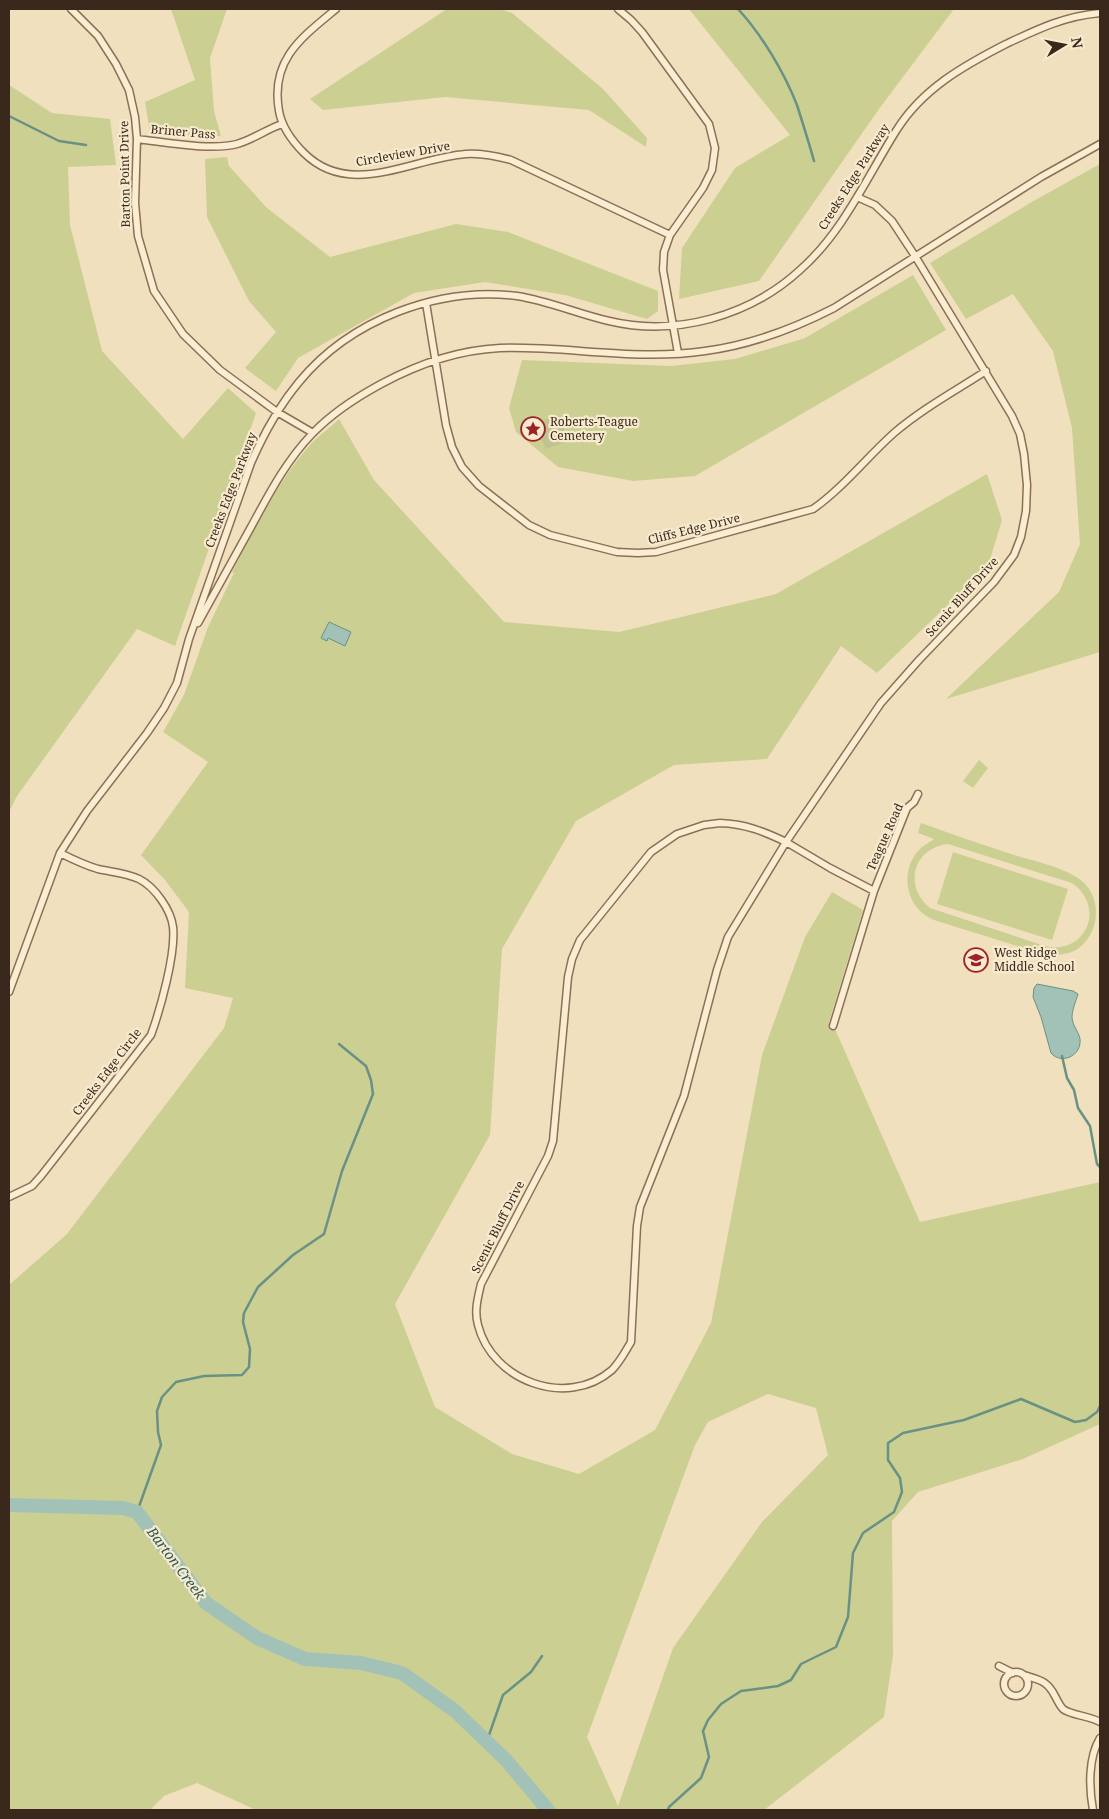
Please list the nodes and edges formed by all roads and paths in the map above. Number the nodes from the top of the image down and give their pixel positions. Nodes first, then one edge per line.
1 (71, 9) edge
2 (336, 9) edge
3 (618, 9) edge
4 (1100, 13) edge
5 (282, 124) junction
6 (137, 139) junction
7 (1100, 144) edge
8 (858, 197) junction
9 (670, 235) junction
10 (915, 256) junction
11 (426, 303) junction
12 (673, 325) junction
13 (678, 353) junction
14 (435, 360) junction
15 (986, 371) junction
16 (277, 412) junction
17 (313, 433) junction
18 (189, 639) junction
19 (918, 794) dead end
20 (786, 842) junction
21 (60, 853) junction
22 (874, 891) junction
23 (9, 992) edge
24 (833, 1026) dead end
25 (9, 1197) edge
26 (999, 1666) dead end
27 (1013, 1673) junction
28 (1024, 1675) junction
29 (1100, 1722) edge
30 (1100, 1738) edge
31 (1093, 1810) edge

1 - 6 street, Barton Point Drive
2 - 5 street, Circleview Drive
3 - 9 street
4 - 8 street, Creeks Edge Parkway
5 - 6 street, Briner Pass
5 - 9 street, Circleview Drive
6 - 16 street, Barton Point Drive
7 - 10 street, Creeks Edge Parkway
8 - 10 street, Scenic Bluff Drive
8 - 12 street, Creeks Edge Parkway
9 - 12 street
10 - 13 street, Creeks Edge Parkway
10 - 15 street, Scenic Bluff Drive
11 - 12 street, Creeks Edge Parkway
11 - 14 street, Cliffs Edge Drive
11 - 16 street, Creeks Edge Parkway
12 - 13 street
13 - 14 street, Creeks Edge Parkway
14 - 15 street, Cliffs Edge Drive
14 - 17 street, Creeks Edge Parkway
15 - 20 street, Scenic Bluff Drive
16 - 17 street, Barton Point Drive
16 - 18 street, Creeks Edge Parkway
17 - 18 street, Creeks Edge Parkway
18 - 21 street, Creeks Edge Parkway
19 - 22 street, Teague Road
20 - 20 street, Scenic Bluff Drive
20 - 22 street, Scenic Bluff Drive
21 - 23 street, Creeks Edge Parkway
21 - 25 street, Creeks Edge Circle
22 - 24 street
26 - 27 street
27 - 28 street
27 - 28 street
28 - 29 street
30 - 31 street

